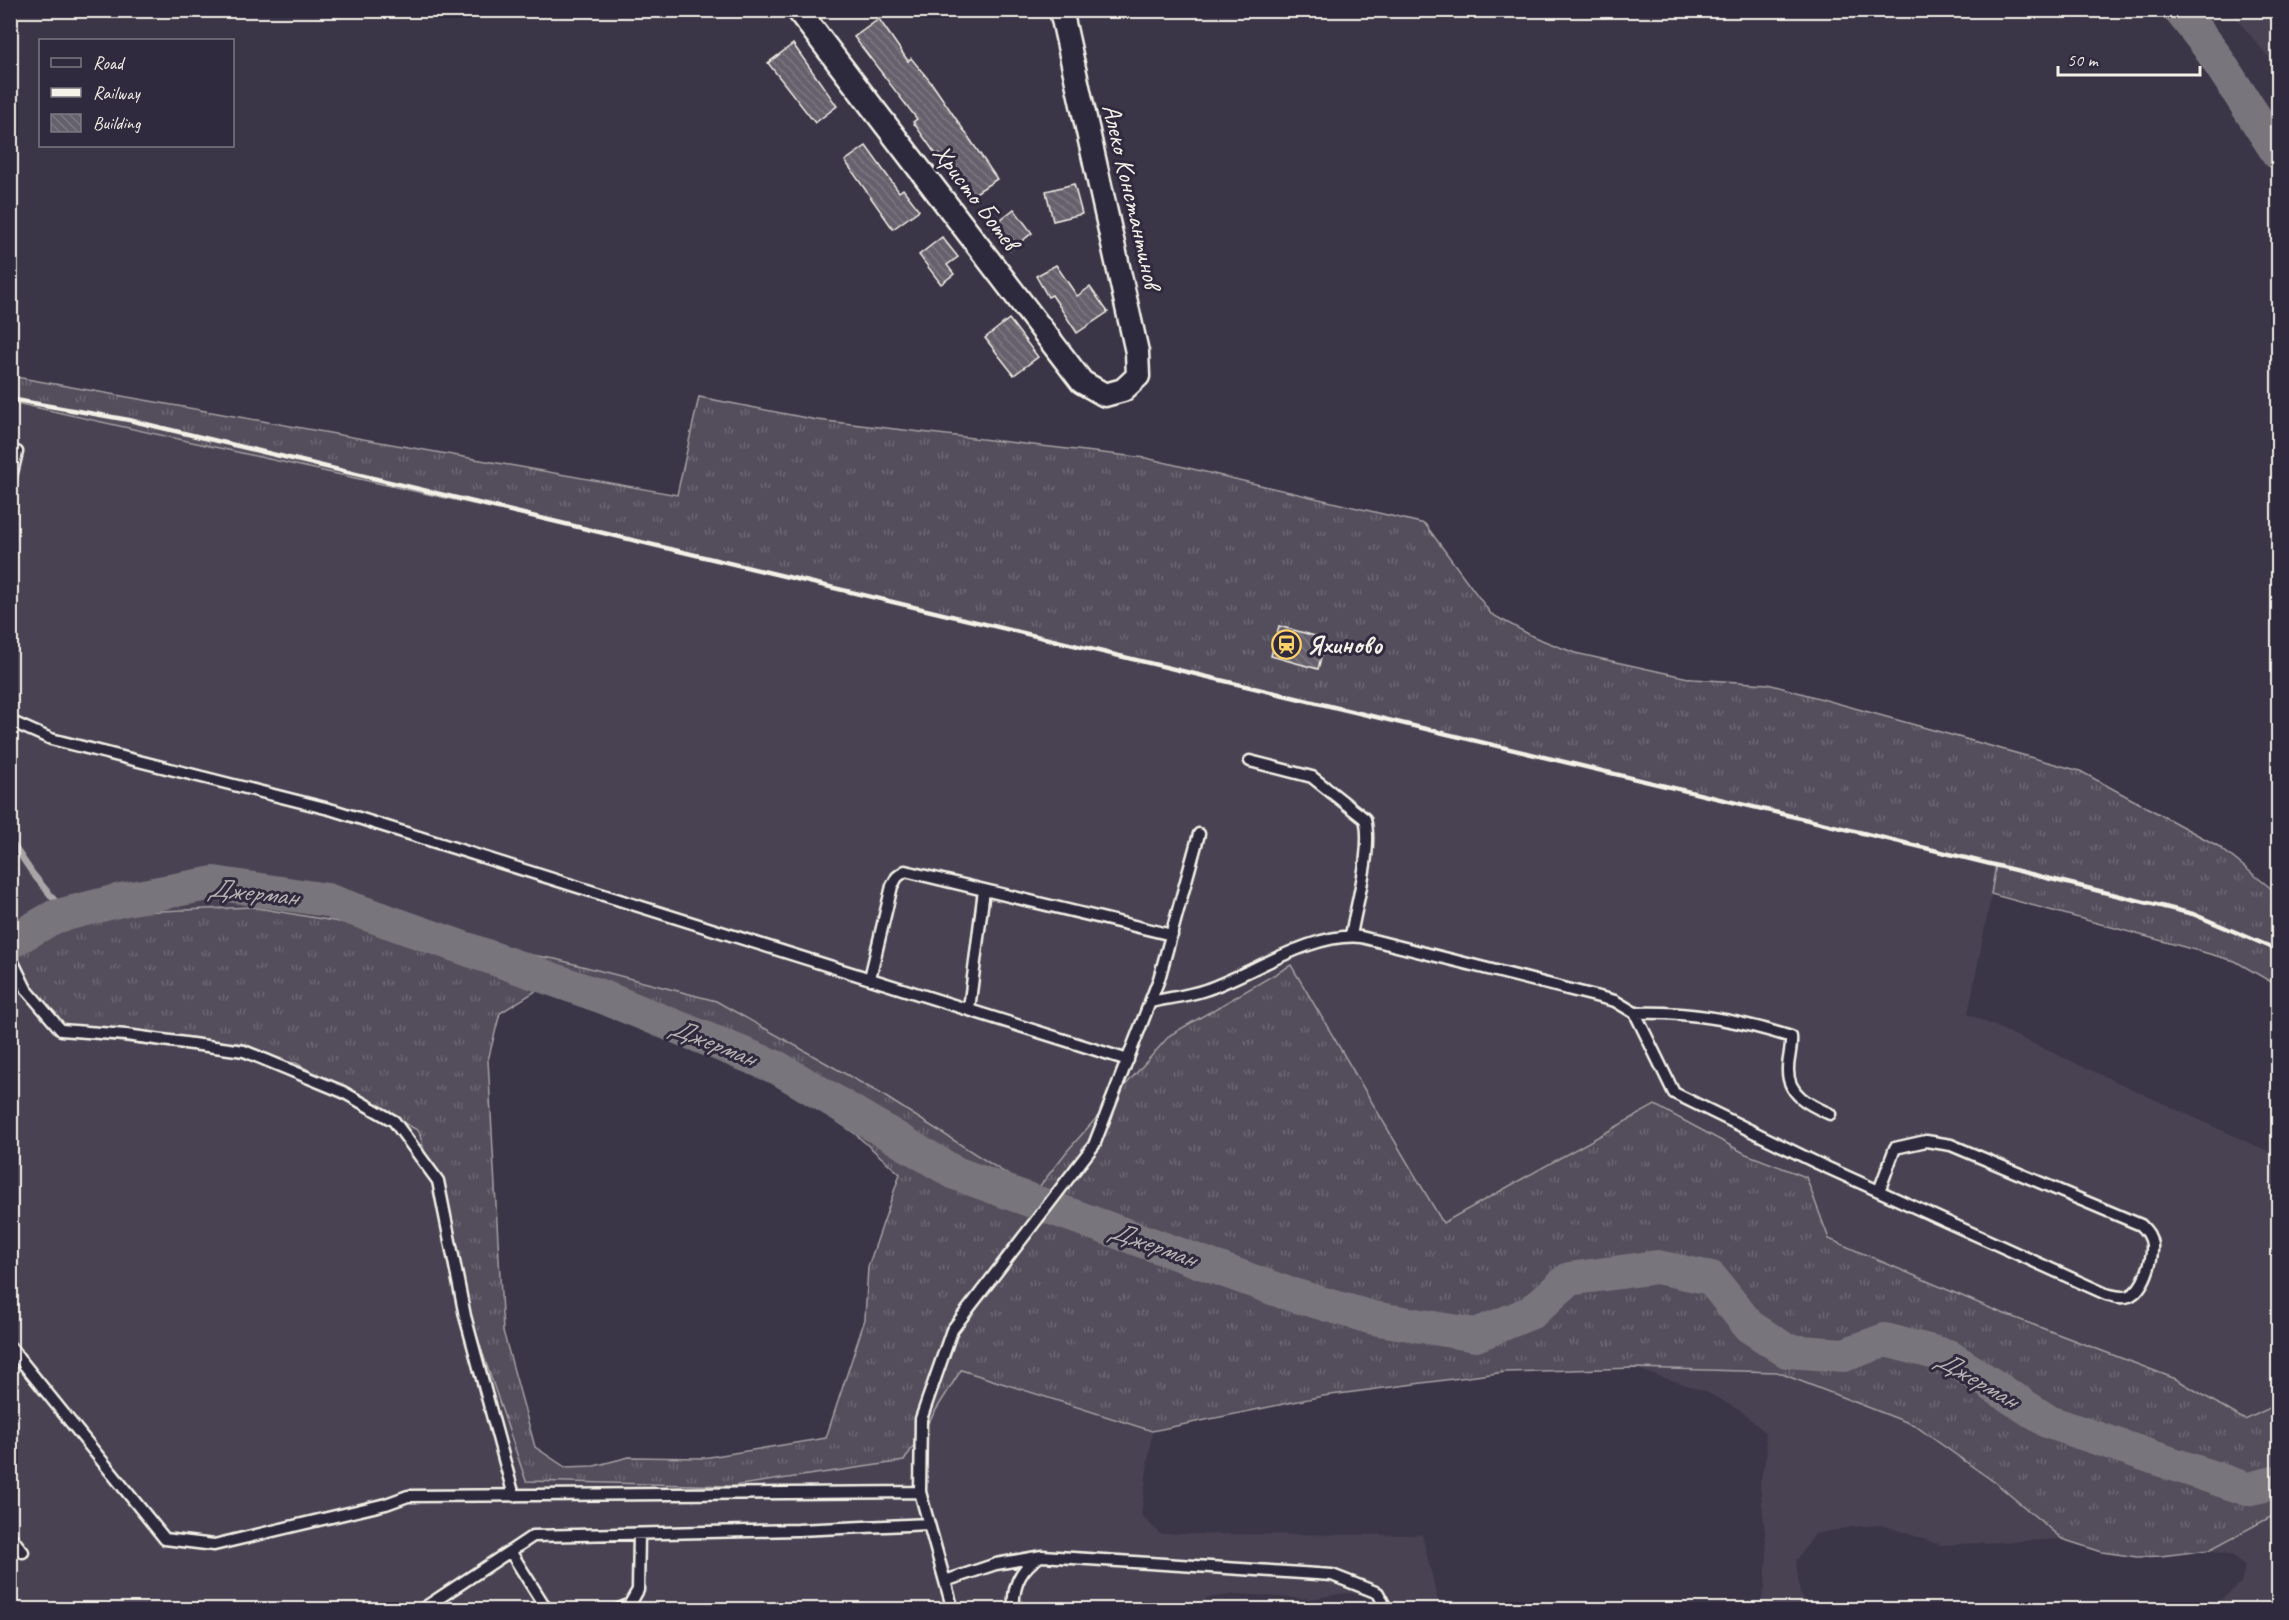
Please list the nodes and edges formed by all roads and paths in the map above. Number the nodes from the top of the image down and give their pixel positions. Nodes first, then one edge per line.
1 (798, 10) edge
2 (1061, 10) edge
3 (1123, 390) joint
4 (17, 452) dead end
5 (10, 481) edge
6 (10, 721) edge
7 (1250, 761) dead end
8 (1200, 834) dead end
9 (984, 890) junction
10 (1172, 935) junction
11 (1350, 936) junction
12 (10, 956) edge
13 (870, 978) junction
14 (1151, 1002) junction
15 (969, 1010) junction
16 (1635, 1013) junction
17 (1128, 1060) junction
18 (1830, 1114) dead end
19 (1879, 1191) junction
20 (10, 1347) edge
21 (920, 1492) junction
22 (514, 1496) junction
23 (929, 1524) junction
24 (639, 1534) junction
25 (10, 1536) edge
26 (510, 1551) junction
27 (23, 1552) dead end
28 (1042, 1556) junction
29 (945, 1581) junction
30 (634, 1606) edge
31 (421, 1610) edge
32 (548, 1610) edge
33 (617, 1610) edge
34 (953, 1610) edge
35 (1014, 1610) edge
36 (1387, 1610) edge

1 - 3 street, Христо Ботев
2 - 3 street, Алеко Константинов
4 - 5 lane
6 - 13 lane
7 - 11 lane
8 - 10 lane
9 - 10 lane
9 - 13 lane
9 - 15 lane
10 - 14 lane
11 - 14 lane
11 - 16 lane
12 - 22 lane
13 - 15 lane
14 - 17 lane
15 - 17 lane
16 - 18 lane
16 - 19 lane
17 - 21 lane
19 - 19 lane
20 - 22 lane
21 - 22 lane
21 - 23 lane
23 - 24 lane
23 - 29 lane
24 - 26 lane
24 - 30 lane
25 - 27 lane
26 - 31 lane
26 - 32 lane
28 - 29 lane
28 - 35 lane
28 - 36 lane
29 - 34 lane
30 - 33 lane

